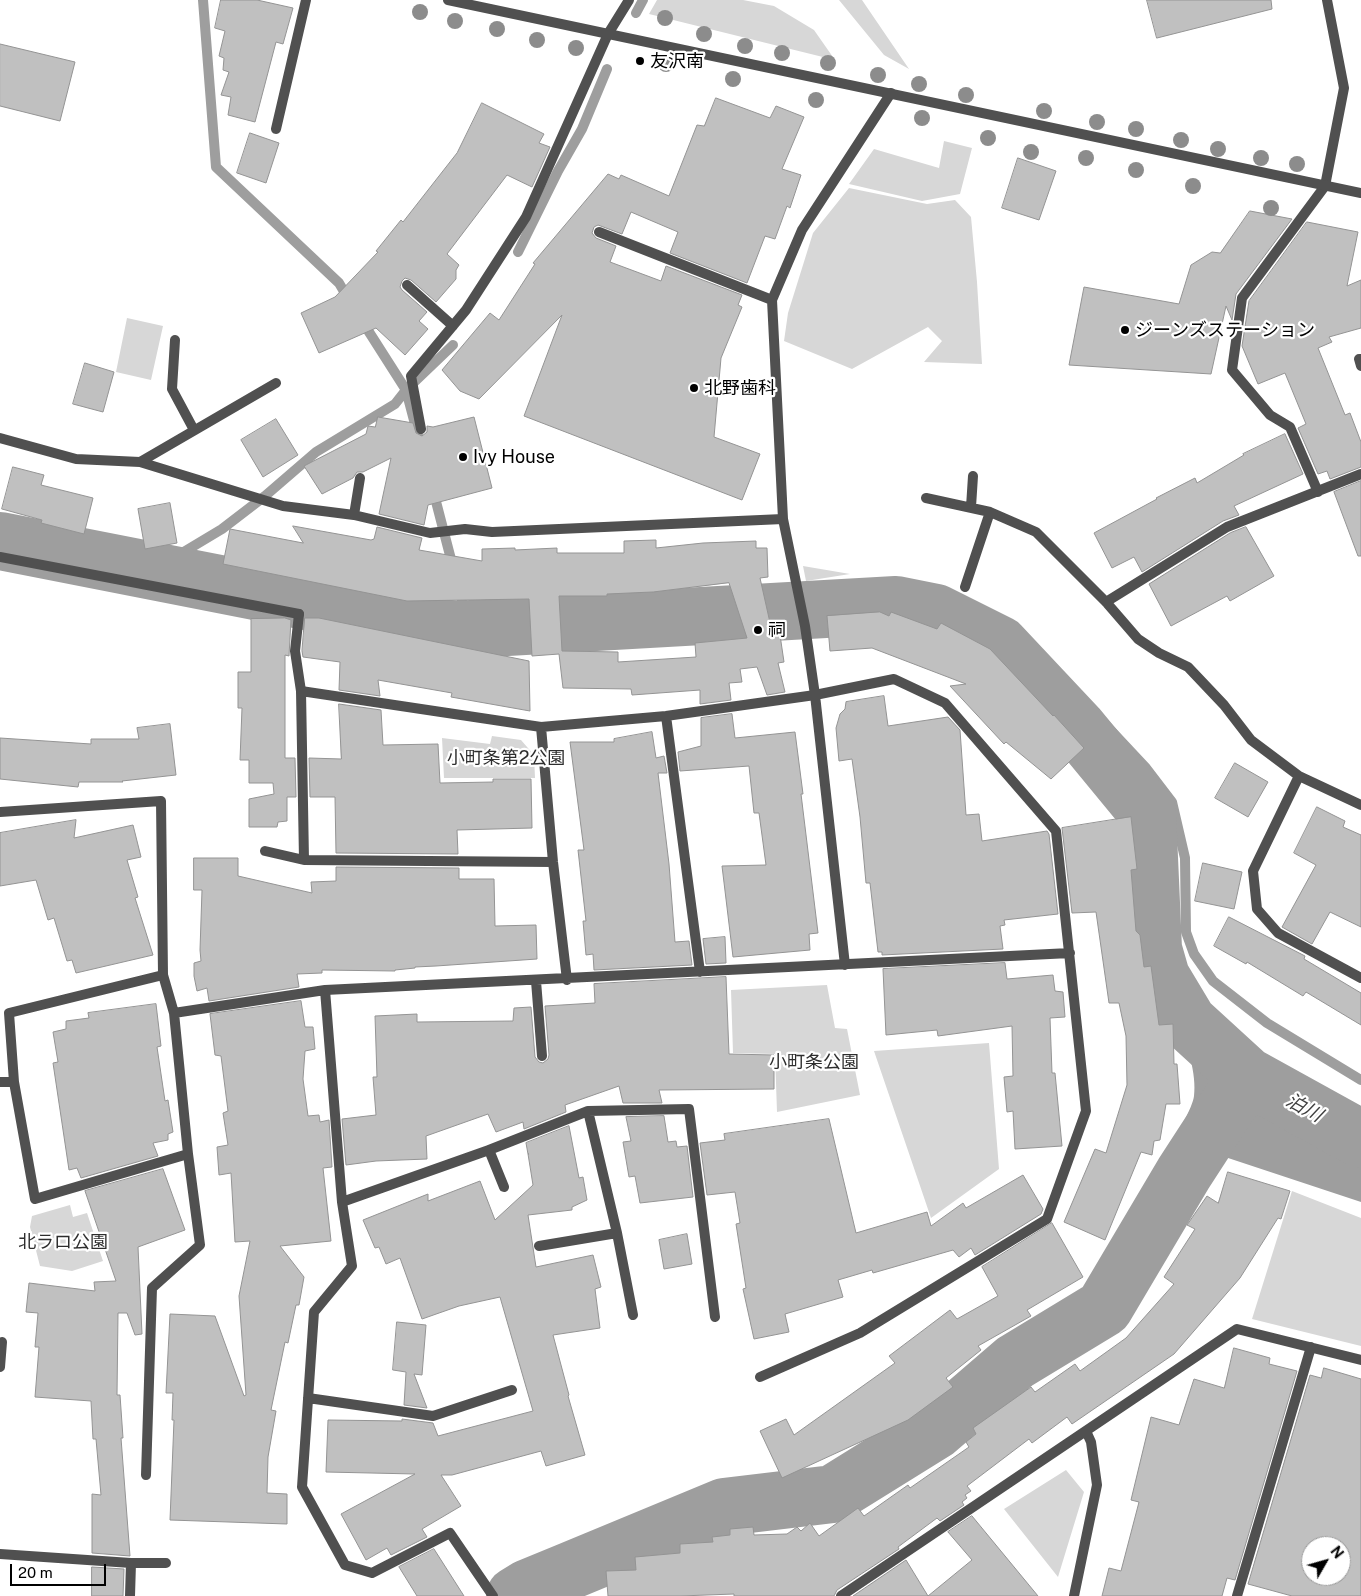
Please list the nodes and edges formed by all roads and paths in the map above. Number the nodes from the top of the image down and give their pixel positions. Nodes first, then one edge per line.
1 (306, 0) edge
2 (448, 0) edge
3 (629, 0) edge
4 (1327, 0) edge
5 (608, 34) junction
6 (891, 93) junction
7 (276, 129) dead end
8 (1325, 186) junction
9 (1361, 194) edge
10 (599, 232) dead end
11 (407, 285) dead end
12 (772, 300) junction
13 (453, 326) junction
14 (175, 340) dead end
15 (1361, 359) edge
16 (1361, 366) edge
17 (276, 384) dead end
18 (421, 429) dead end
19 (194, 430) junction
20 (0, 438) edge
21 (140, 462) junction
22 (1361, 474) edge
23 (973, 476) dead end
24 (360, 478) dead end
25 (1318, 492) junction
26 (926, 498) dead end
27 (971, 507) junction
28 (990, 512) junction
29 (354, 515) junction
30 (783, 519) junction
31 (0, 557) edge
32 (965, 587) dead end
33 (1106, 602) junction
34 (301, 691) junction
35 (815, 695) junction
36 (666, 716) junction
37 (540, 727) junction
38 (1299, 776) junction
39 (1361, 805) edge
40 (0, 812) edge
41 (265, 851) dead end
42 (304, 860) junction
43 (553, 862) junction
44 (1070, 953) junction
45 (845, 965) junction
46 (700, 972) junction
47 (162, 975) junction
48 (1361, 978) edge
49 (567, 980) junction
50 (536, 981) junction
51 (325, 990) junction
52 (174, 1013) junction
53 (542, 1056) dead end
54 (0, 1082) edge
55 (14, 1082) junction
56 (588, 1111) junction
57 (489, 1150) junction
58 (188, 1154) junction
59 (504, 1187) dead end
60 (342, 1202) junction
61 (617, 1233) junction
62 (538, 1246) dead end
63 (633, 1315) dead end
64 (716, 1317) dead end
65 (2, 1342) dead end
66 (1311, 1347) junction
67 (1361, 1360) edge
68 (0, 1368) edge
69 (760, 1376) dead end
70 (512, 1390) dead end
71 (308, 1398) junction
72 (1086, 1431) junction
73 (146, 1475) dead end
74 (0, 1554) edge
75 (131, 1563) junction
76 (166, 1563) dead end
77 (130, 1596) edge
78 (493, 1596) edge
79 (841, 1596) edge
80 (1074, 1596) edge
81 (1238, 1596) edge

1 - 7 street
2 - 5 street
3 - 5 street
4 - 8 street
5 - 6 street
5 - 13 street
6 - 8 street
6 - 12 street
8 - 9 street
8 - 25 street
10 - 12 street
11 - 13 street
12 - 30 street
13 - 18 street
14 - 19 street
15 - 16 street
17 - 19 street
19 - 21 street
20 - 21 street
21 - 29 street
22 - 25 street
23 - 27 street
24 - 29 street
25 - 33 street
26 - 27 street
27 - 28 street
28 - 32 street
28 - 33 street
29 - 30 street
30 - 35 street
31 - 34 street
33 - 38 street
34 - 37 street
34 - 42 street
35 - 36 street
35 - 44 street
35 - 45 street
36 - 37 street
36 - 46 street
37 - 43 street
38 - 39 street
38 - 48 street
40 - 47 street
41 - 42 street
42 - 43 street
43 - 49 street
44 - 45 street
44 - 69 street
45 - 46 street
46 - 49 street
47 - 52 street
47 - 55 street
49 - 50 street
50 - 51 street
50 - 53 street
51 - 52 street
51 - 60 street
52 - 58 street
54 - 55 street
55 - 58 street
56 - 57 street
56 - 61 street
56 - 64 street
57 - 59 street
57 - 60 street
58 - 73 street
60 - 71 street
61 - 62 street
61 - 63 street
65 - 68 street
66 - 67 street
66 - 72 street
66 - 81 street
70 - 71 street
71 - 78 street
72 - 79 street
72 - 80 street
74 - 75 street
75 - 76 street
75 - 77 street

